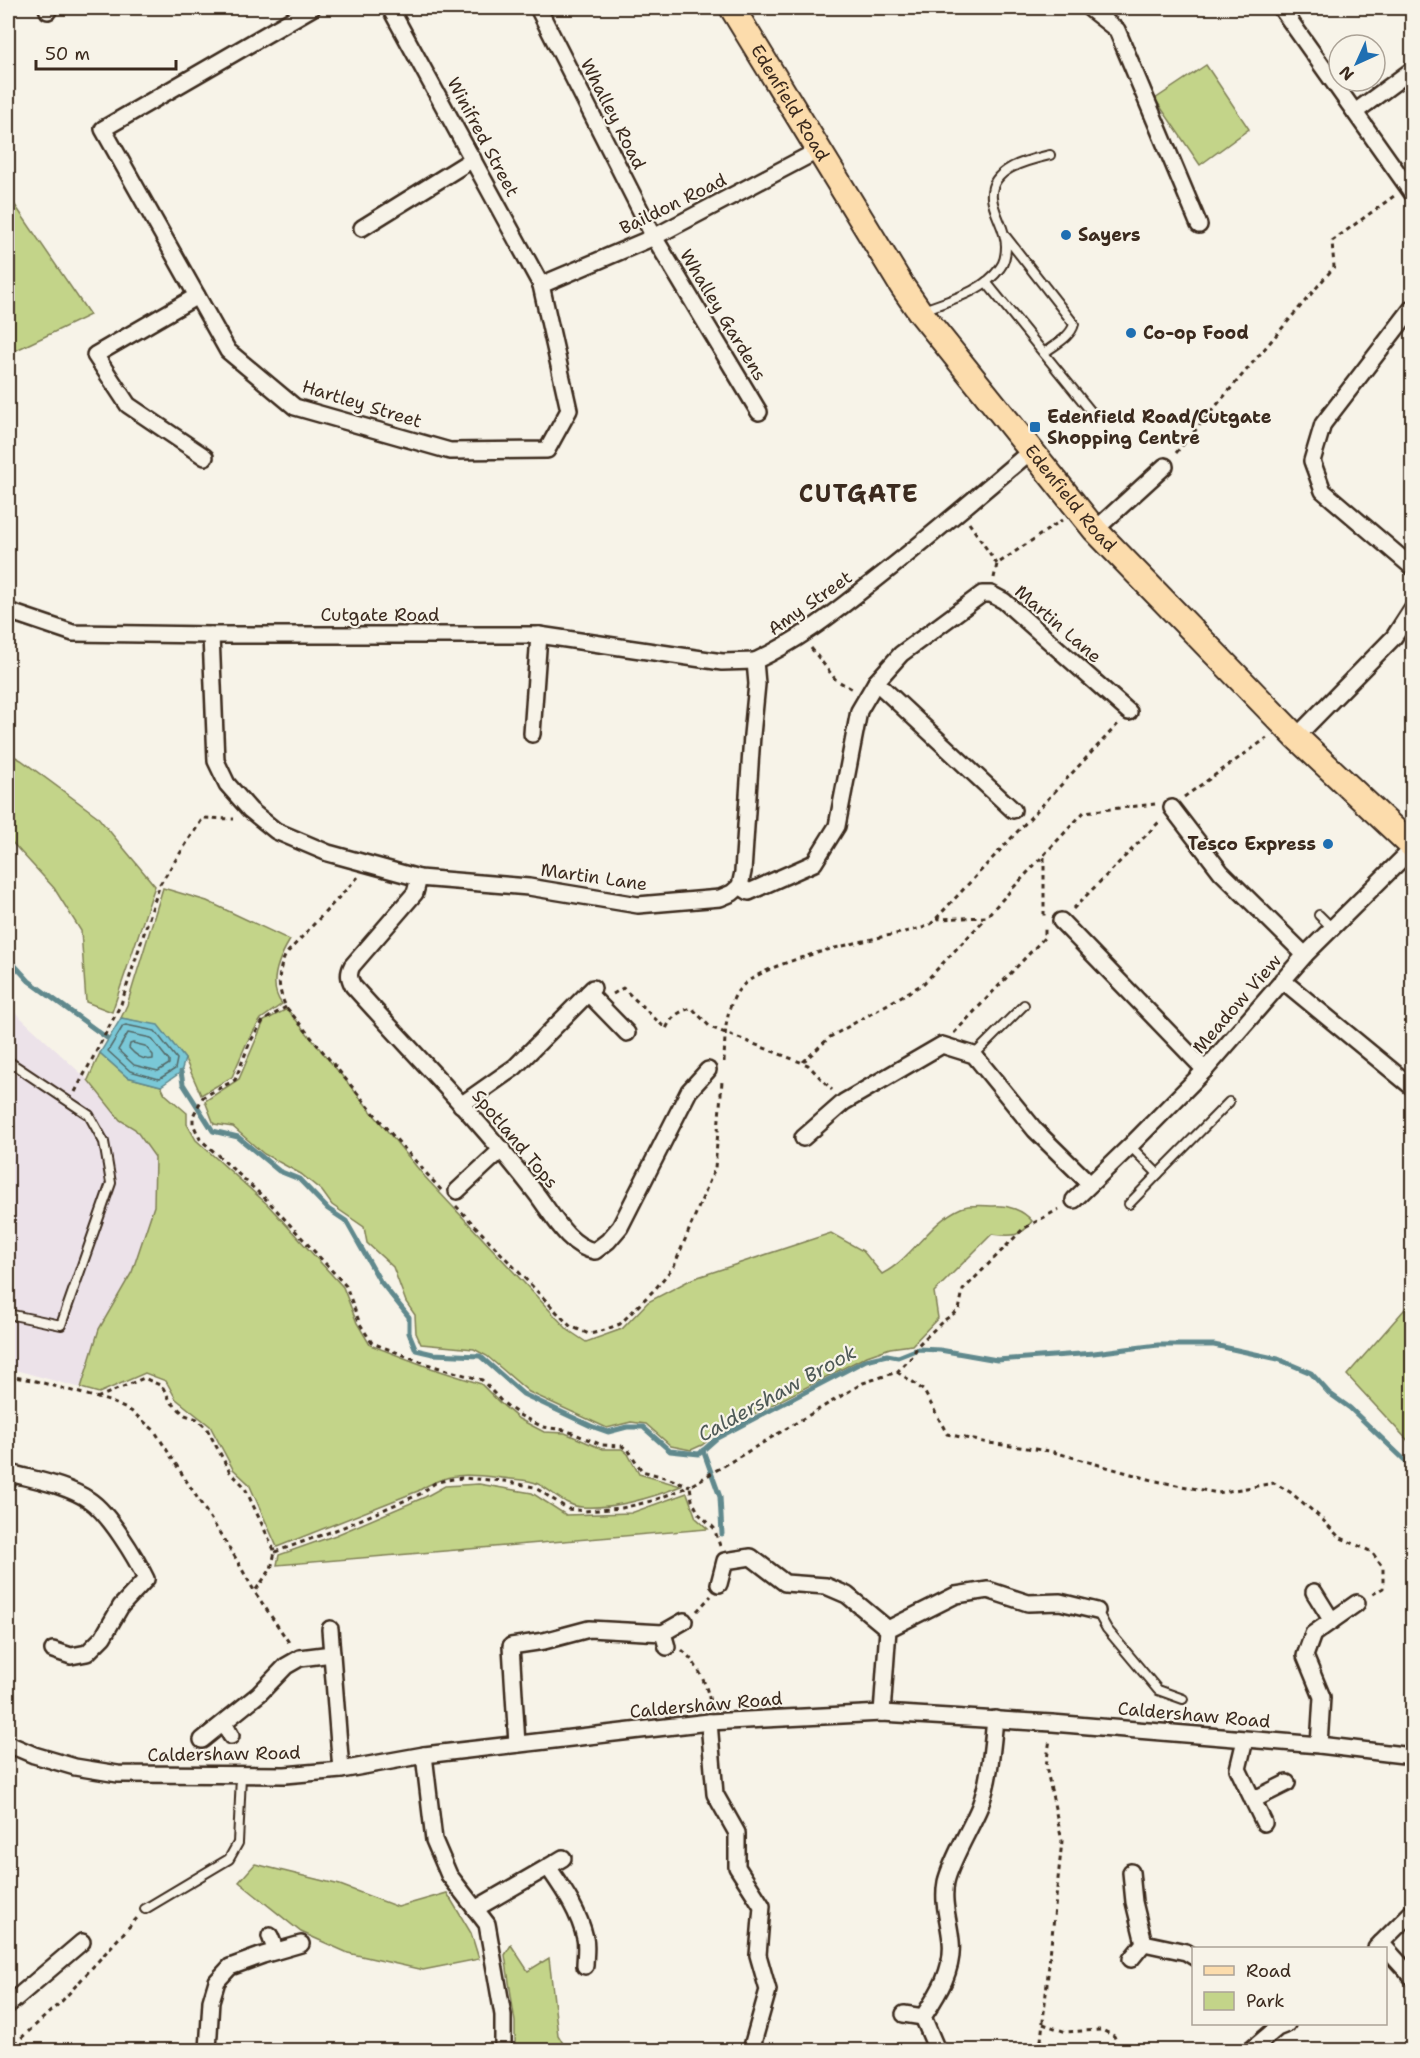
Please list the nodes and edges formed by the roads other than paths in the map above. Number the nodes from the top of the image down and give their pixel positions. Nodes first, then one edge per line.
1 (312, 8) edge
2 (390, 8) edge
3 (538, 8) edge
4 (732, 8) edge
5 (1089, 8) edge
6 (1281, 8) edge
7 (1413, 70) edge
8 (1354, 112) junction
9 (819, 150) junction
10 (1050, 155) dead end
11 (473, 159) junction
12 (1410, 189) edge
13 (1199, 225) dead end
14 (362, 228) dead end
15 (654, 237) junction
16 (1006, 237) junction
17 (986, 282) junction
18 (541, 285) junction
19 (197, 296) junction
20 (1413, 308) edge
21 (920, 312) junction
22 (1044, 353) junction
23 (759, 412) dead end
24 (1093, 414) dead end
25 (1031, 451) junction
26 (205, 458) dead end
27 (1165, 466) road end
28 (1095, 530) junction
29 (1413, 567) edge
30 (1413, 609) edge
31 (8, 611) edge
32 (211, 635) junction
33 (539, 635) junction
34 (755, 660) junction
35 (876, 681) junction
36 (1129, 712) road end
37 (1291, 731) junction
38 (531, 734) dead end
39 (1172, 808) road end
40 (1014, 810) dead end
41 (1413, 847) edge
42 (419, 879) junction
43 (740, 886) junction
44 (1319, 915) dead end
45 (1061, 921) road end
46 (1332, 928) junction
47 (1305, 955) junction
48 (1282, 980) junction
49 (1024, 1005) dead end
50 (627, 1033) dead end
51 (974, 1055) junction
52 (8, 1061) edge
53 (716, 1070) road end
54 (1204, 1070) junction
55 (1413, 1087) edge
56 (1229, 1102) dead end
57 (461, 1105) junction
58 (803, 1138) dead end
59 (1130, 1146) junction
60 (502, 1149) junction
61 (1158, 1174) junction
62 (1090, 1184) junction
63 (454, 1198) road end
64 (1074, 1200) road end
65 (1129, 1204) dead end
66 (8, 1314) edge
67 (8, 1475) edge
68 (719, 1584) road end
69 (1314, 1592) dead end
70 (1357, 1604) road end
71 (1097, 1611) joint
72 (1332, 1620) junction
73 (684, 1621) road end
74 (330, 1629) dead end
75 (888, 1629) junction
76 (53, 1650) dead end
77 (332, 1654) junction
78 (1183, 1700) dead end
79 (882, 1713) junction
80 (995, 1719) junction
81 (712, 1722) junction
82 (202, 1740) dead end
83 (1245, 1740) junction
84 (8, 1744) edge
85 (517, 1744) junction
86 (1319, 1745) junction
87 (424, 1755) junction
88 (1413, 1756) edge
89 (341, 1770) junction
90 (241, 1776) junction
91 (1287, 1783) dead end
92 (1253, 1800) junction
93 (1264, 1823) dead end
94 (563, 1858) dead end
95 (548, 1867) junction
96 (1131, 1872) dead end
97 (145, 1909) road end
98 (475, 1909) junction
99 (1413, 1912) edge
100 (270, 1936) dead end
101 (82, 1942) dead end
102 (1144, 1943) junction
103 (301, 1944) dead end
104 (1378, 1946) edge
105 (276, 1951) junction
106 (1387, 1954) edge
107 (1192, 1956) edge
108 (1131, 1959) dead end
109 (585, 1966) dead end
110 (1413, 1977) edge
111 (8, 2005) edge
112 (904, 2014) dead end
113 (923, 2017) junction
114 (1279, 2025) edge
115 (208, 2050) edge
116 (503, 2050) edge
117 (750, 2050) edge
118 (937, 2050) edge
119 (1251, 2050) edge

1 - 19 street, Hartley Street
2 - 11 street, Winifred Street
3 - 15 street, Whalley Road
4 - 9 main road, Edenfield Road
5 - 13 street
6 - 8 street
7 - 8 street
8 - 12 street
9 - 15 street, Baildon Road
9 - 21 main road, Edenfield Road
10 - 16 lane
11 - 14 street
11 - 18 street, Winifred Street
15 - 18 street, Baildon Road
15 - 23 street, Whalley Gardens
16 - 17 lane
16 - 22 lane
17 - 21 lane
17 - 22 lane
18 - 19 street, Hartley Street
19 - 26 street
20 - 29 street
21 - 25 main road, Edenfield Road
22 - 24 lane
25 - 28 main road, Edenfield Road
25 - 34 street, Amy Street
27 - 28 street
28 - 37 main road, Edenfield Road
30 - 37 street
31 - 32 street, Cutgate Road
32 - 33 street, Cutgate Road
32 - 42 street, Martin Lane
33 - 34 street, Cutgate Road
33 - 38 street
34 - 43 street
35 - 36 street, Martin Lane
35 - 40 street
35 - 43 street, Martin Lane
37 - 41 main road, Edenfield Road
39 - 47 street
41 - 46 street, Meadow View
42 - 43 street, Martin Lane
42 - 57 street, Spotland Tops
44 - 46 lane
45 - 54 street
46 - 47 street, Meadow View
47 - 48 street, Meadow View
48 - 54 street, Meadow View
48 - 55 street
49 - 51 lane
50 - 57 street
51 - 58 street
51 - 62 street
52 - 66 lane
53 - 60 street, Spotland Tops
54 - 59 street, Meadow View
56 - 61 lane
57 - 60 street, Spotland Tops
59 - 61 lane
59 - 62 street, Meadow View
60 - 63 street
61 - 65 lane
62 - 64 street, Meadow View
67 - 76 street
68 - 75 street
69 - 72 street
70 - 72 street
71 - 75 street
71 - 78 lane
72 - 86 street
73 - 85 street
74 - 77 street
75 - 79 street
77 - 82 street
77 - 89 street
79 - 80 street, Caldershaw Road
79 - 81 street, Caldershaw Road
80 - 83 street, Caldershaw Road
80 - 113 street
81 - 85 street, Caldershaw Road
81 - 117 street
83 - 86 street, Caldershaw Road
83 - 92 street
84 - 90 street, Caldershaw Road
85 - 87 street, Caldershaw Road
86 - 88 street, Caldershaw Road
87 - 89 street, Caldershaw Road
87 - 98 street
89 - 90 street, Caldershaw Road
90 - 97 lane
91 - 92 street
92 - 93 street
94 - 95 street
95 - 98 street
95 - 109 street
96 - 102 street
98 - 116 street
99 - 104 street
100 - 105 street
101 - 111 street
102 - 107 street
102 - 108 street
103 - 105 street
105 - 115 street
106 - 110 street
112 - 113 street
113 - 118 street
114 - 119 street

